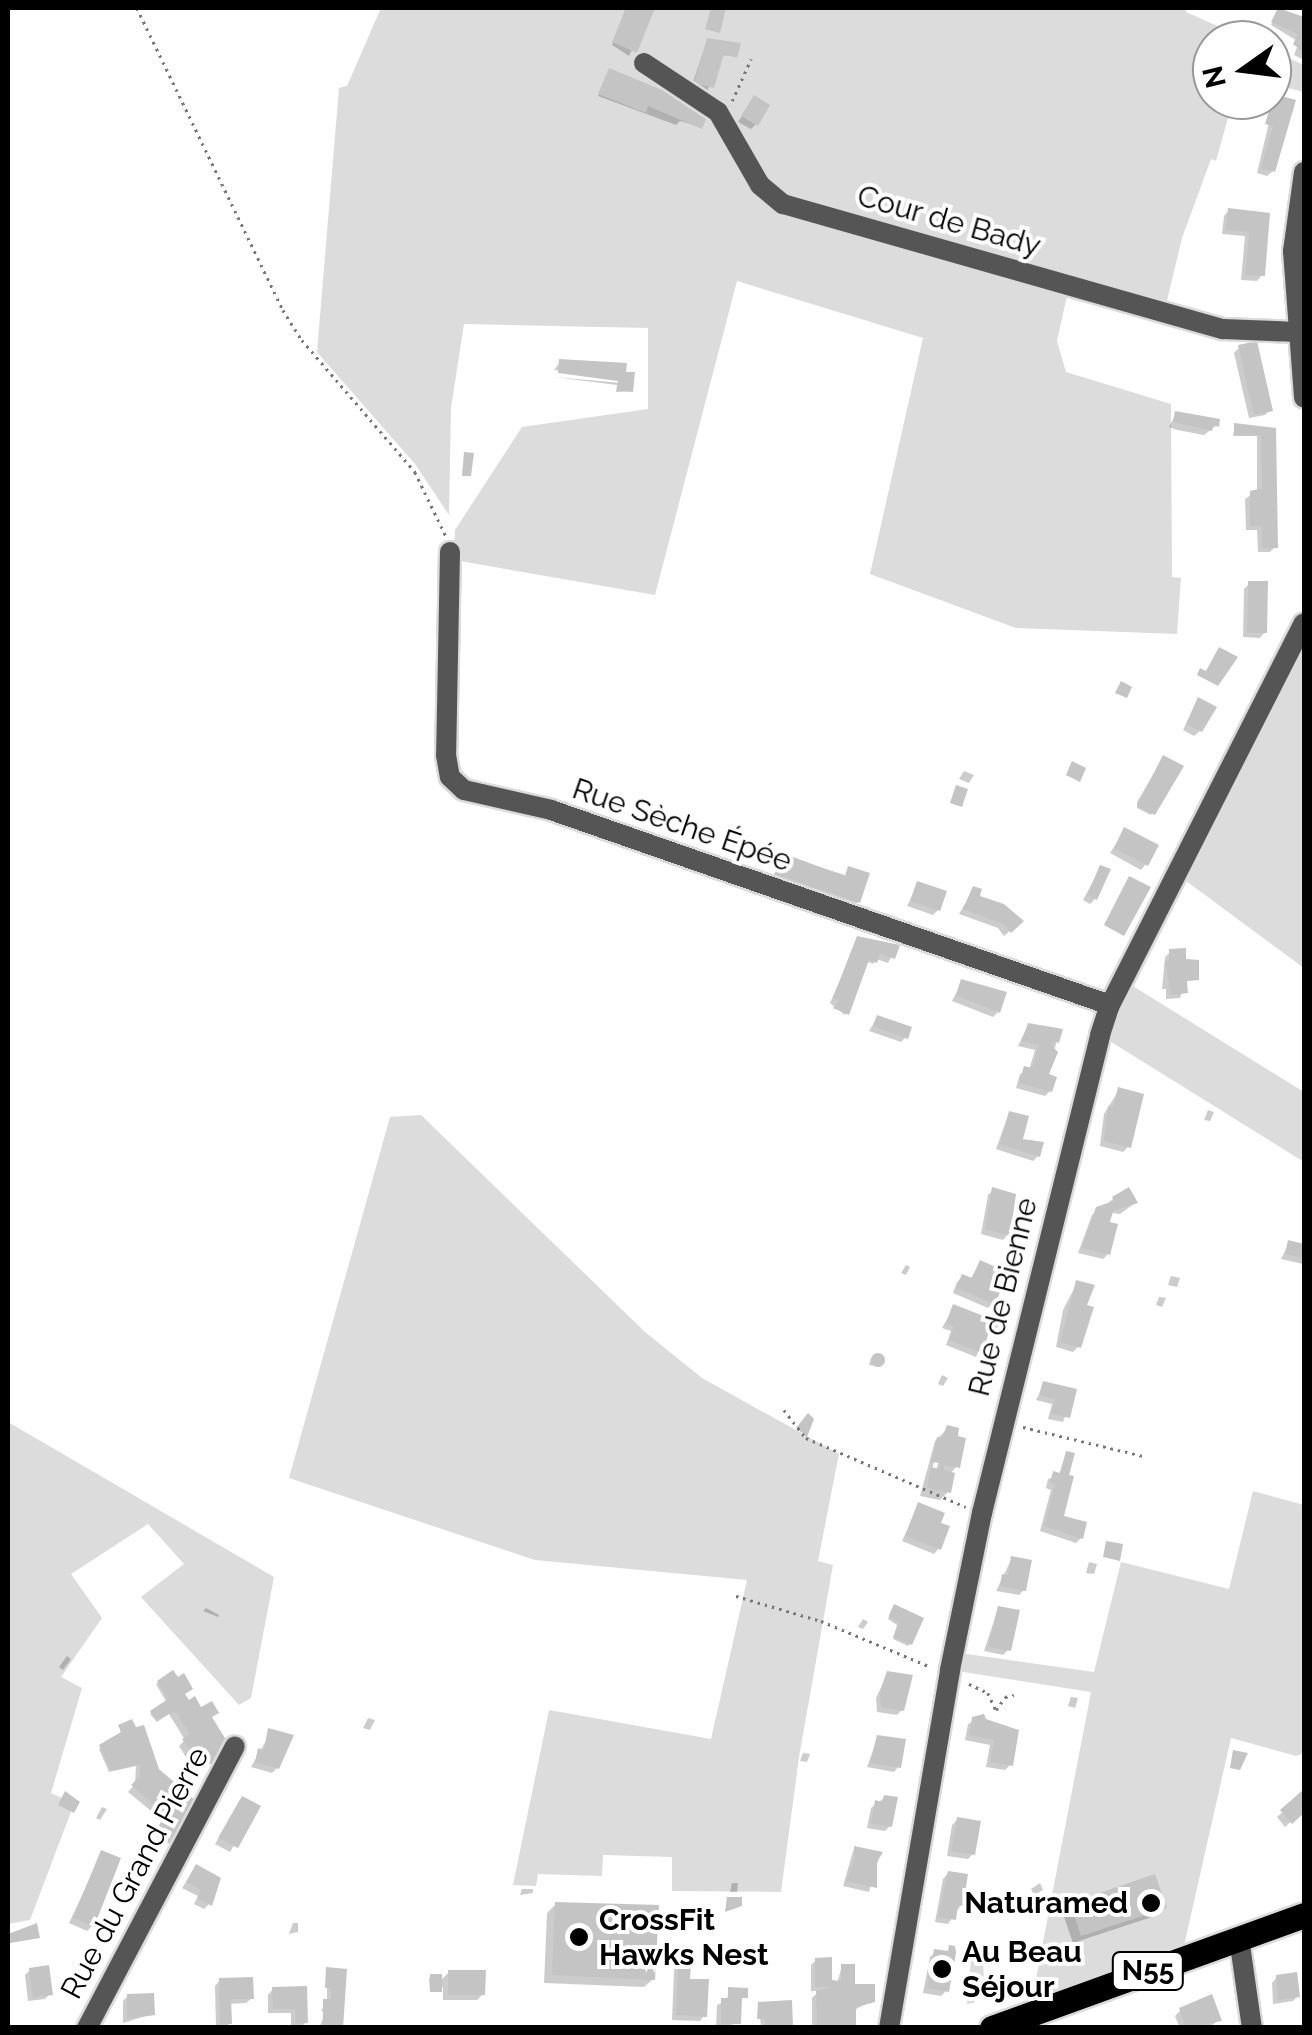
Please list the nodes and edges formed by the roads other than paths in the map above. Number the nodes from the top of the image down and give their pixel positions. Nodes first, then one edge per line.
1 (644, 63) dead end
2 (1304, 172) edge
3 (1297, 332) junction
4 (1304, 398) edge
5 (450, 552) road end
6 (1304, 622) edge
7 (1110, 1006) junction
8 (235, 1746) dead end
9 (1304, 1915) edge
10 (1239, 1938) junction
11 (87, 2028) edge
12 (889, 2028) edge
13 (992, 2028) edge
14 (1252, 2028) edge

1 - 3 street, Cour de Bady
2 - 3 street
3 - 4 street
5 - 7 street, Rue Sèche Épée
6 - 7 street, Rue de Bienne
7 - 12 street, Rue de Bienne
8 - 11 street, Rue du Grand Pierre
9 - 10 main road, N55
10 - 13 main road, N55
10 - 14 street

